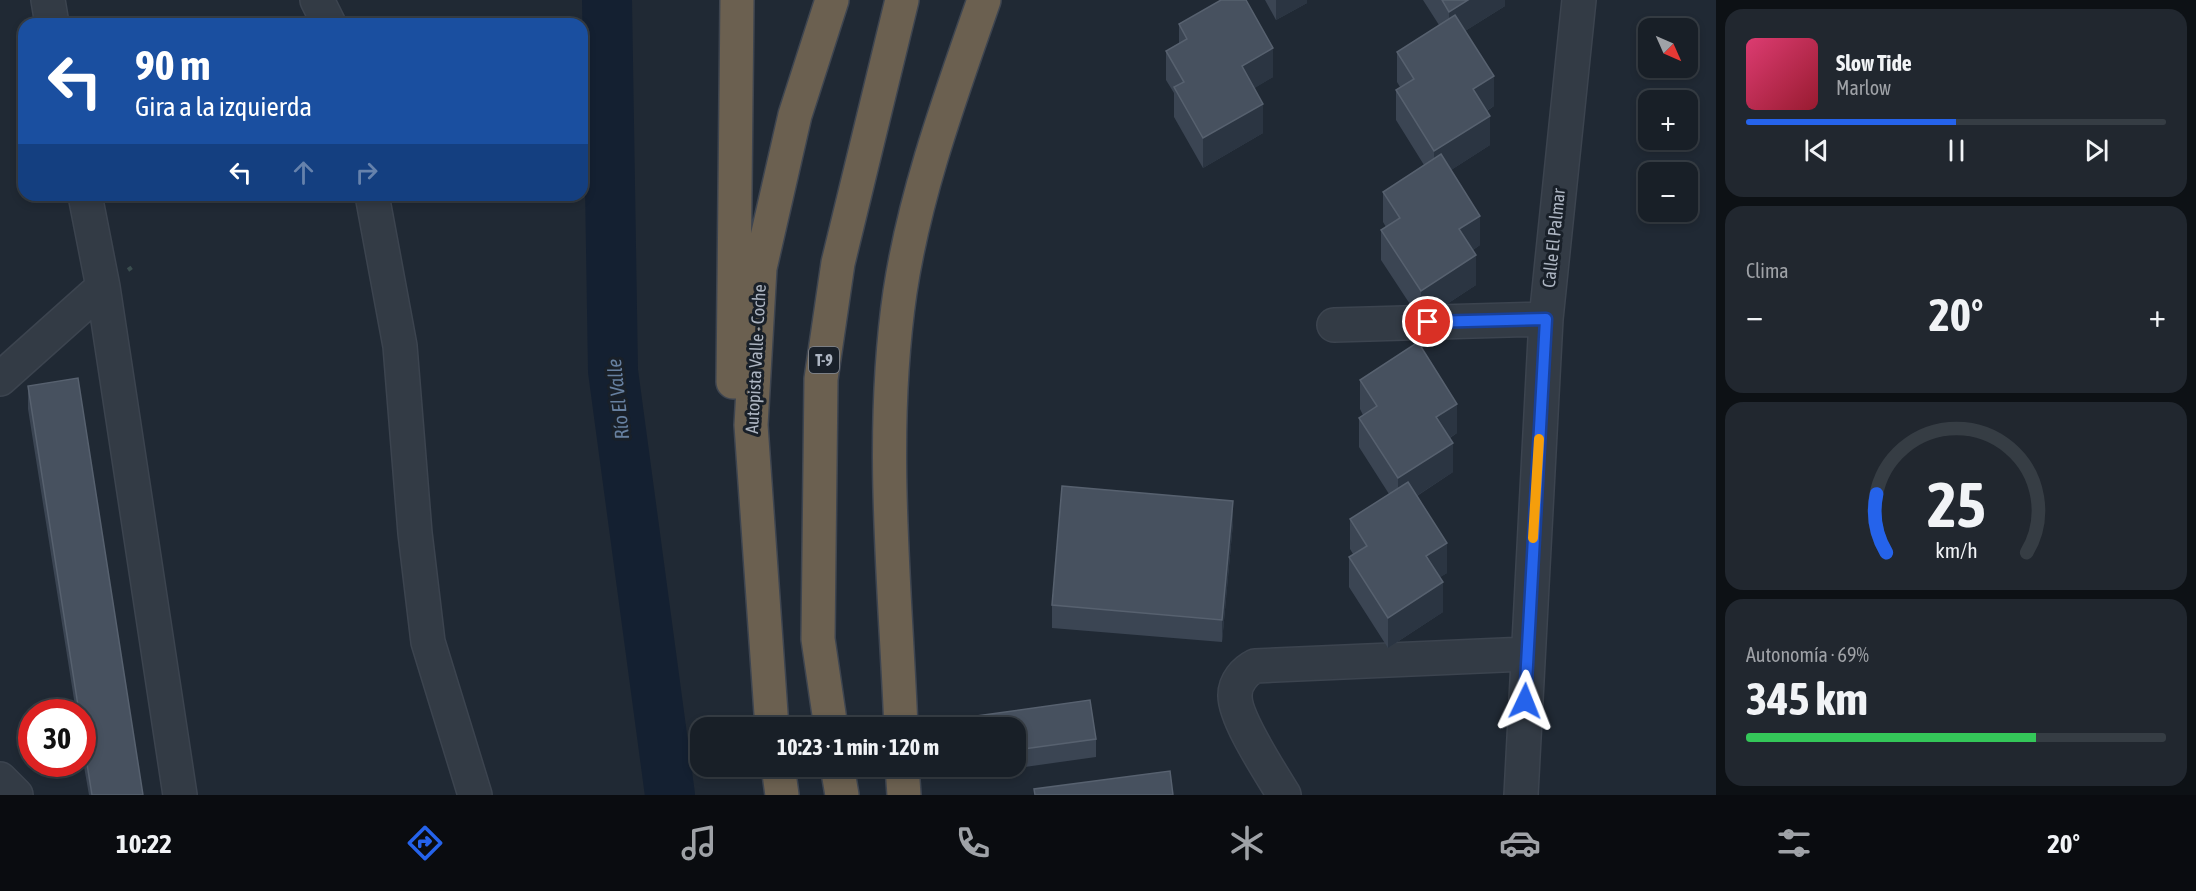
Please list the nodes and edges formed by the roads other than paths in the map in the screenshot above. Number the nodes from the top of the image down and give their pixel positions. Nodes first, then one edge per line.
1 (48, 0) edge
2 (317, 0) edge
3 (737, 0) edge
4 (832, 0) edge
5 (902, 0) edge
6 (984, 0) edge
7 (1579, 0) edge
8 (1599, 0) edge
9 (51, 18) edge
10 (326, 18) edge
11 (1573, 40) junction
12 (86, 201) edge
13 (373, 201) edge
14 (103, 287) junction
15 (1546, 319) junction
16 (1334, 325) dead end
17 (0, 379) edge
18 (1527, 654) junction
19 (770, 716) edge
20 (829, 717) edge
21 (900, 717) edge
22 (779, 777) edge
23 (839, 777) edge
24 (903, 777) edge
25 (0, 779) edge
26 (16, 795) edge
27 (180, 795) edge
28 (475, 795) edge
29 (782, 795) edge
30 (842, 795) edge
31 (904, 795) edge
32 (1284, 795) edge
33 (1521, 795) edge

1 - 9 street
2 - 10 street
3 - 19 highway
4 - 19 highway, Autopista Valle - Coche
5 - 20 highway, T-9
6 - 21 highway
7 - 11 street, Calle El Palmar
8 - 11 street, Calle El Palmar
11 - 15 street, Calle El Palmar
12 - 14 street
13 - 28 street
14 - 17 street
14 - 27 street
15 - 16 street
15 - 18 street, Calle El Palmar
18 - 32 street
18 - 33 street, Calle El Palmar
22 - 29 highway
23 - 30 highway
24 - 31 highway
25 - 26 street

